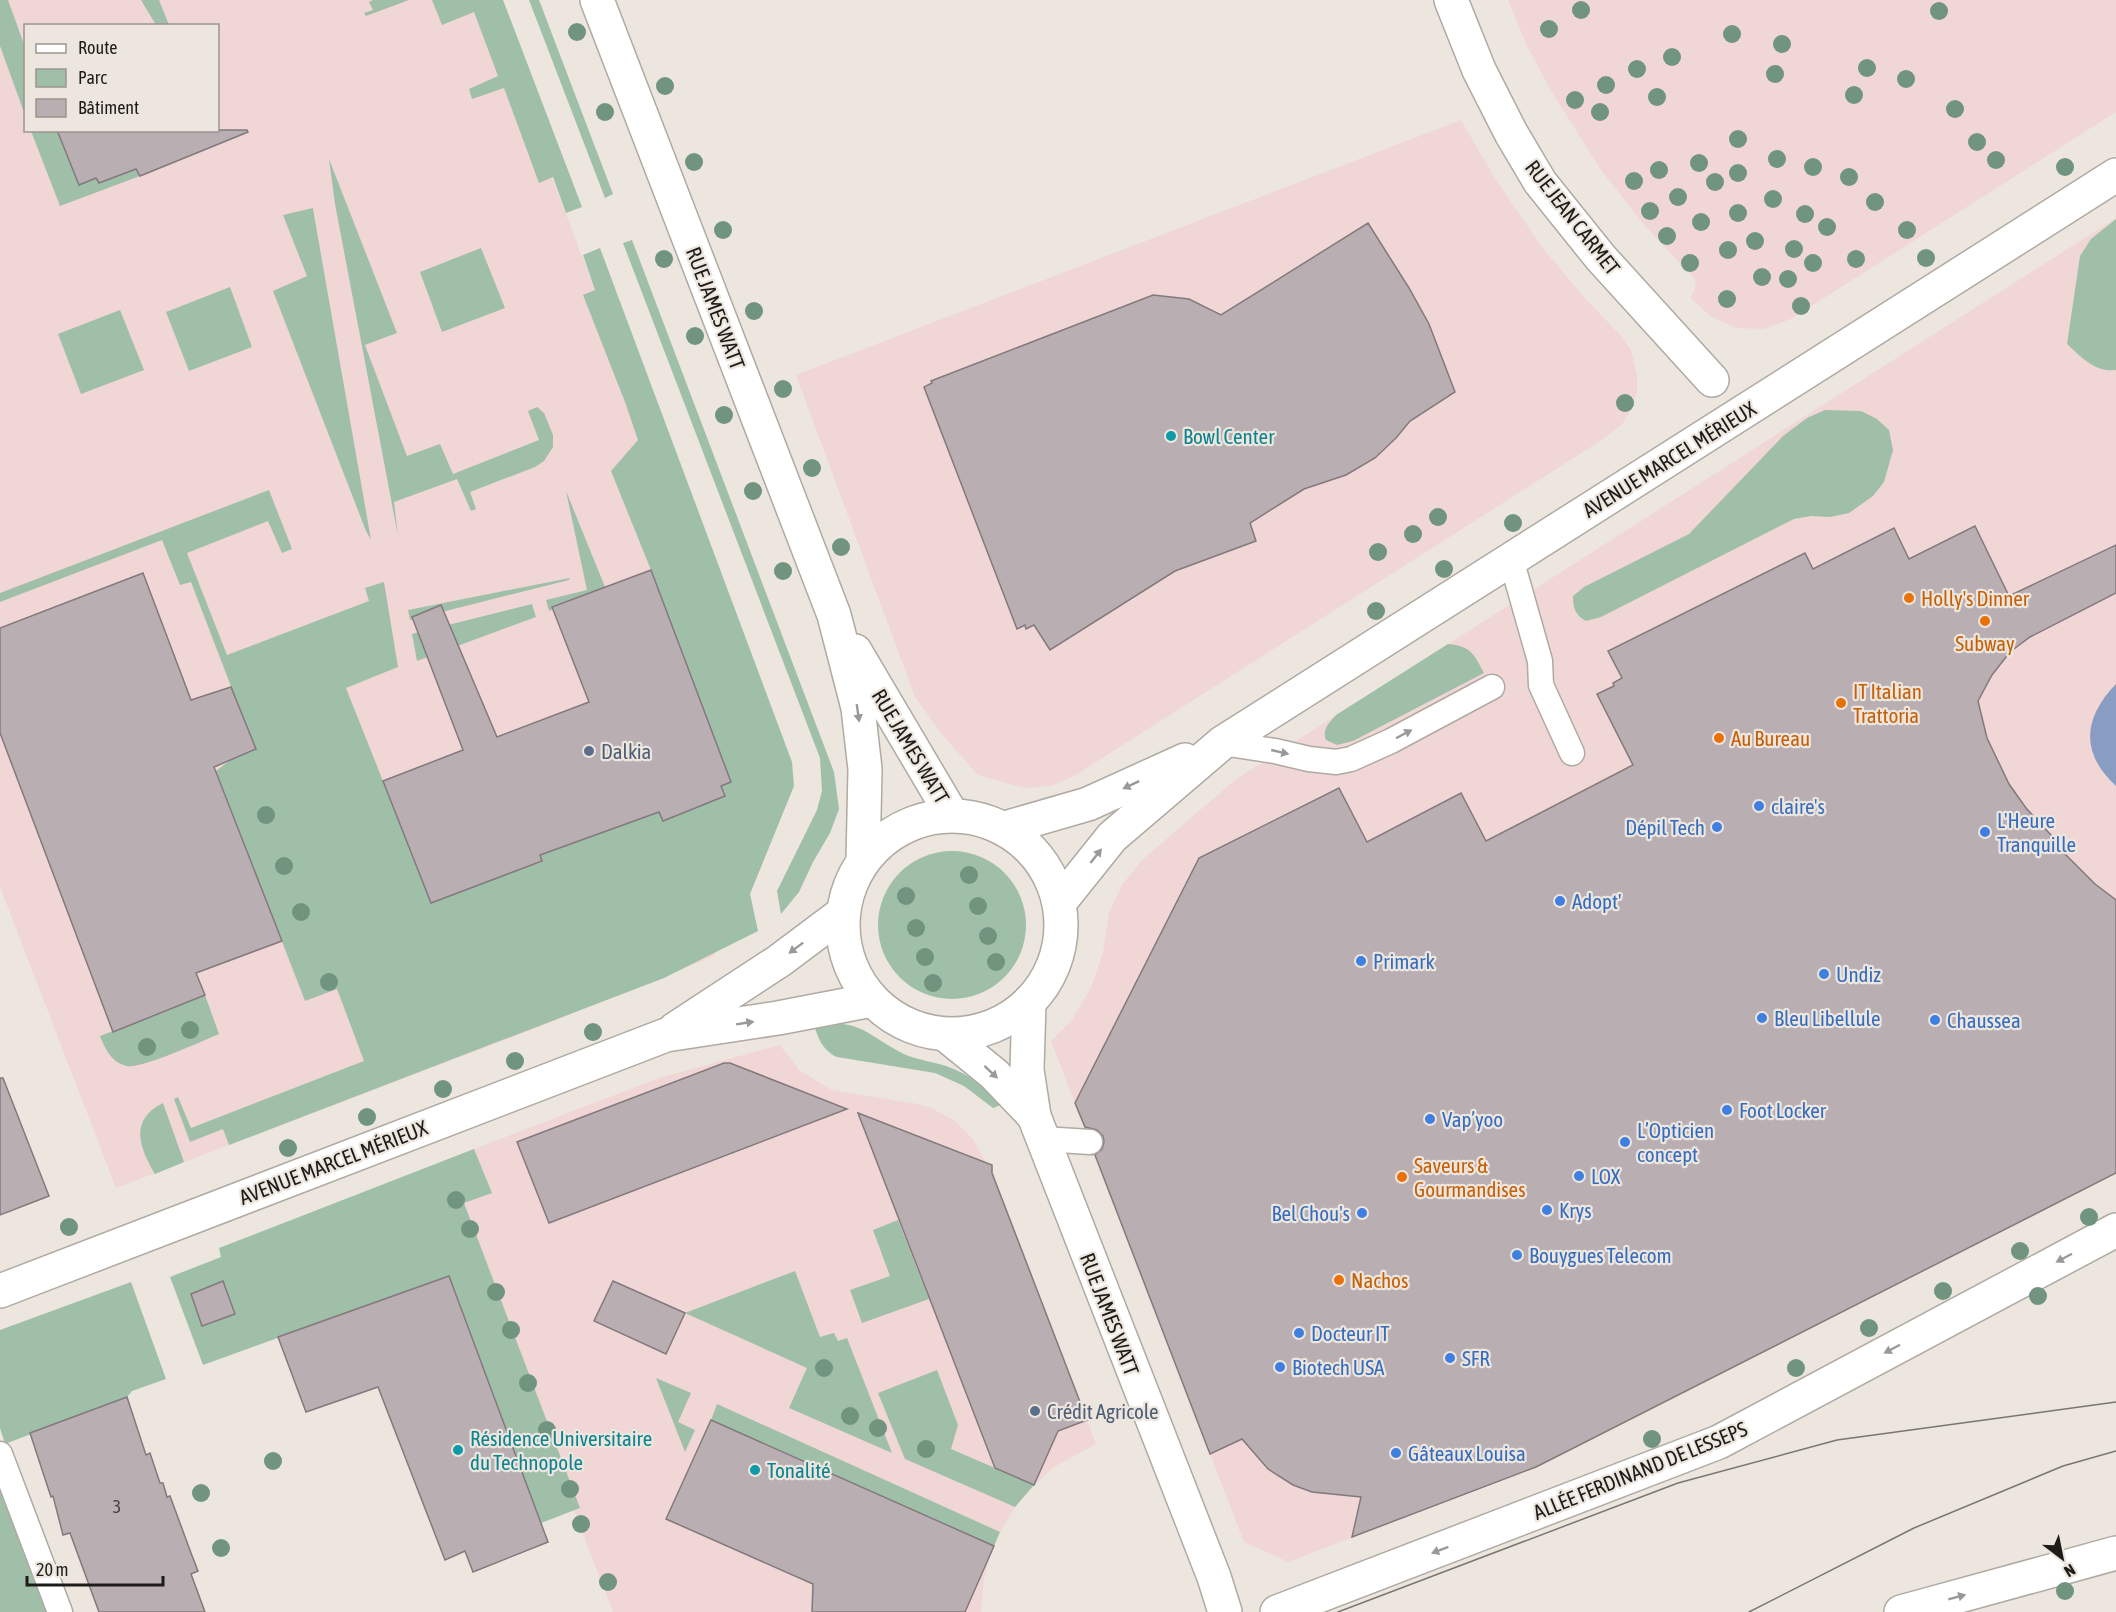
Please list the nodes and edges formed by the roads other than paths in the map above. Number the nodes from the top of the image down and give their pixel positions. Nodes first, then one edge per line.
1 (597, 0) edge
2 (1451, 0) edge
3 (2116, 175) edge
4 (1712, 380) dead end
5 (1511, 560) junction
6 (834, 615) junction
7 (1492, 687) dead end
8 (1222, 743) junction
9 (1572, 753) dead end
10 (952, 815) junction
11 (1005, 828) junction
12 (863, 861) junction
13 (1060, 902) junction
14 (843, 913) junction
15 (872, 1000) junction
16 (1029, 1002) junction
17 (666, 1035) junction
18 (946, 1035) junction
19 (1039, 1128) junction
20 (1090, 1142) dead end
21 (2116, 1230) edge
22 (0, 1291) edge
23 (0, 1454) edge
24 (2116, 1553) edge
25 (60, 1612) edge
26 (1225, 1612) edge
27 (1276, 1612) edge
28 (1901, 1612) edge

1 - 6 street, RUE JAMES WATT
2 - 4 street, RUE JEAN CARMET
3 - 5 street, AVENUE MARCEL MÉRIEUX
5 - 8 street, AVENUE MARCEL MÉRIEUX
5 - 9 lane
6 - 10 street, RUE JAMES WATT
6 -> 12 street, RUE JAMES WATT
8 -> 7 lane
8 -> 11 street, AVENUE MARCEL MÉRIEUX
13 -> 8 street, AVENUE MARCEL MÉRIEUX
10 - 11 street
10 - 12 street
11 - 13 street
12 - 14 street
13 - 16 street
14 - 15 street
14 -> 17 street, AVENUE MARCEL MÉRIEUX
17 -> 15 street, AVENUE MARCEL MÉRIEUX
15 - 18 street
16 - 18 street
16 - 19 street, RUE JAMES WATT
17 - 22 street, AVENUE MARCEL MÉRIEUX
18 -> 19 street, RUE JAMES WATT
19 - 20 lane
19 - 26 street, RUE JAMES WATT
21 -> 27 street, ALLÉE FERDINAND DE LESSEPS
23 - 25 lane
28 -> 24 street

